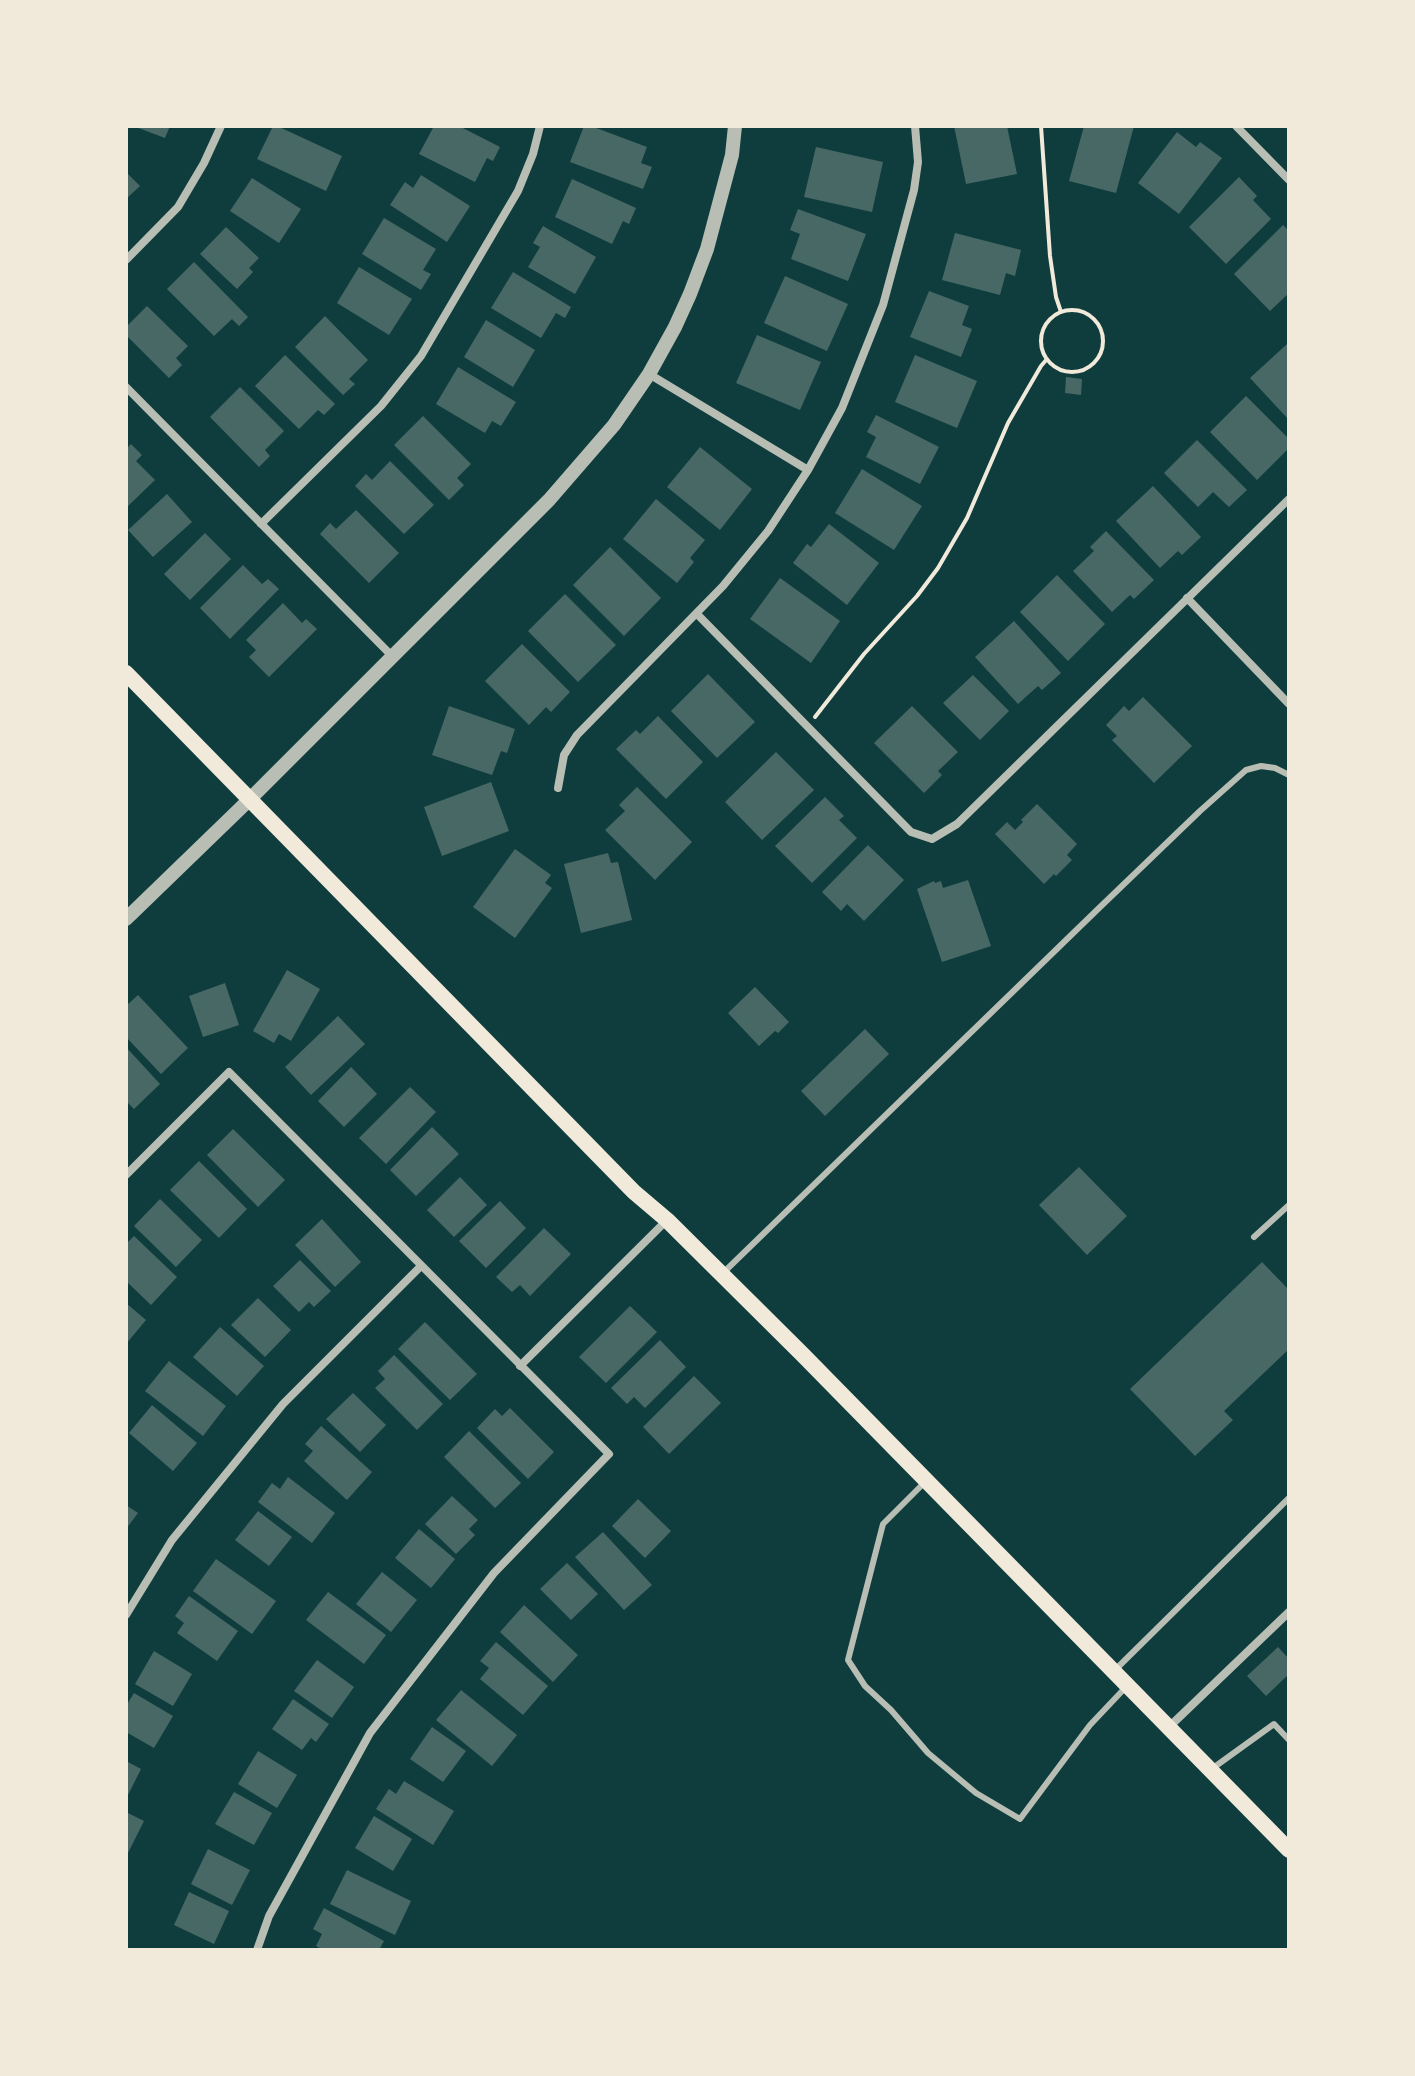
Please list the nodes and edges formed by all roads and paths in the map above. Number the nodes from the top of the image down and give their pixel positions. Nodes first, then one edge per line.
1 (221, 126) edge
2 (540, 126) edge
3 (735, 126) edge
4 (915, 126) edge
5 (1041, 126) edge
6 (1236, 126) edge
7 (1289, 180) edge
8 (126, 260) edge
9 (1061, 312) junction
10 (1047, 359) junction
11 (649, 374) junction
12 (126, 387) edge
13 (808, 470) junction
14 (1289, 499) edge
15 (261, 524) junction
16 (1187, 598) junction
17 (697, 614) junction
18 (392, 656) junction
19 (126, 673) edge
20 (1289, 704) edge
21 (806, 725) junction
22 (1289, 775) edge
23 (558, 788) dead end
24 (250, 799) junction
25 (126, 919) edge
26 (126, 1175) edge
27 (1289, 1205) edge
28 (667, 1220) junction
29 (1254, 1237) dead end
30 (421, 1266) junction
31 (721, 1274) junction
32 (520, 1366) junction
33 (927, 1480) junction
34 (1289, 1498) edge
35 (1289, 1612) edge
36 (126, 1615) edge
37 (1114, 1671) junction
38 (1127, 1685) junction
39 (1168, 1727) junction
40 (1289, 1740) edge
41 (1211, 1770) junction
42 (1289, 1850) edge
43 (257, 1950) edge

1 - 8 street
2 - 15 street
3 - 11 street
4 - 13 street
5 - 9 path
6 - 7 street
9 - 10 path
9 - 10 path
10 - 21 path
11 - 13 street
11 - 18 street
12 - 15 street
13 - 17 street
14 - 16 street
15 - 18 street
16 - 20 street
16 - 21 street
17 - 21 street
17 - 23 street
18 - 24 street
19 - 24 main road
22 - 31 lane
24 - 25 street
24 - 28 main road
26 - 30 street
27 - 29 lane
28 - 31 main road
28 - 32 street
30 - 32 street
30 - 36 street
31 - 33 main road
32 - 43 street
33 - 37 main road
33 - 38 lane
34 - 37 lane
35 - 39 street
37 - 38 main road
38 - 39 main road
39 - 41 main road
40 - 41 lane
41 - 42 main road

